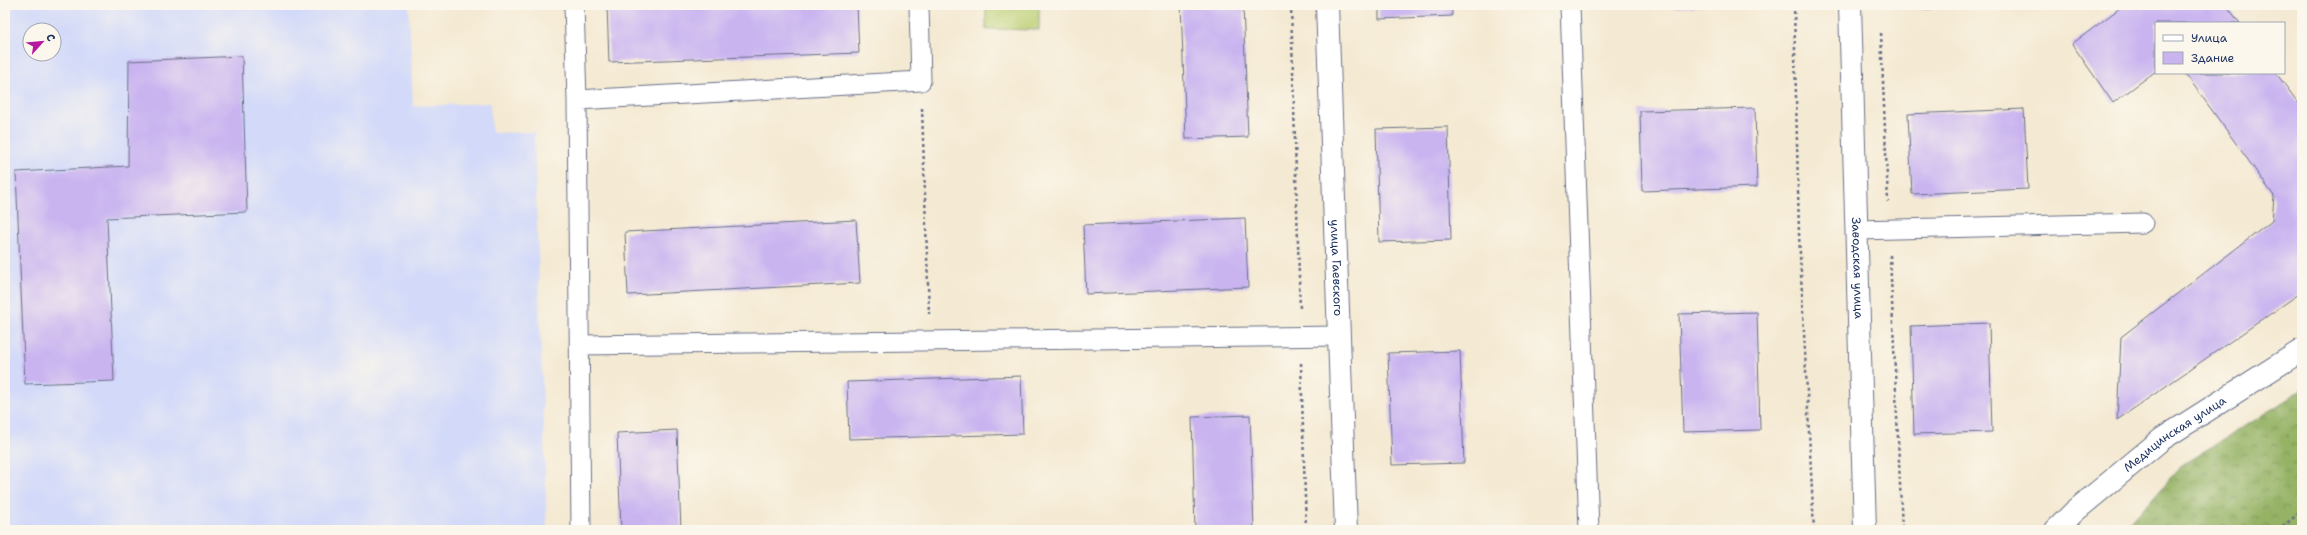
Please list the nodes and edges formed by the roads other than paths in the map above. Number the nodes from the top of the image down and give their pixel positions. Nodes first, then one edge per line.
1 (574, 5) edge
2 (919, 5) edge
3 (1328, 5) edge
4 (1570, 5) edge
5 (1850, 5) edge
6 (577, 100) junction
7 (2143, 223) dead end
8 (1857, 230) junction
9 (1339, 336) junction
10 (579, 345) junction
11 (2302, 350) edge
12 (581, 530) edge
13 (1346, 530) edge
14 (1589, 530) edge
15 (1864, 530) edge
16 (2056, 530) edge

1 - 6 lane
2 - 6 lane
3 - 9 street, улица Гаевского
4 - 14 lane
5 - 8 street, Заводская улица
6 - 10 lane
7 - 8 lane
8 - 15 street, Заводская улица
9 - 10 lane
9 - 13 street, улица Гаевского
10 - 12 lane
11 - 16 street, Медицинская улица

